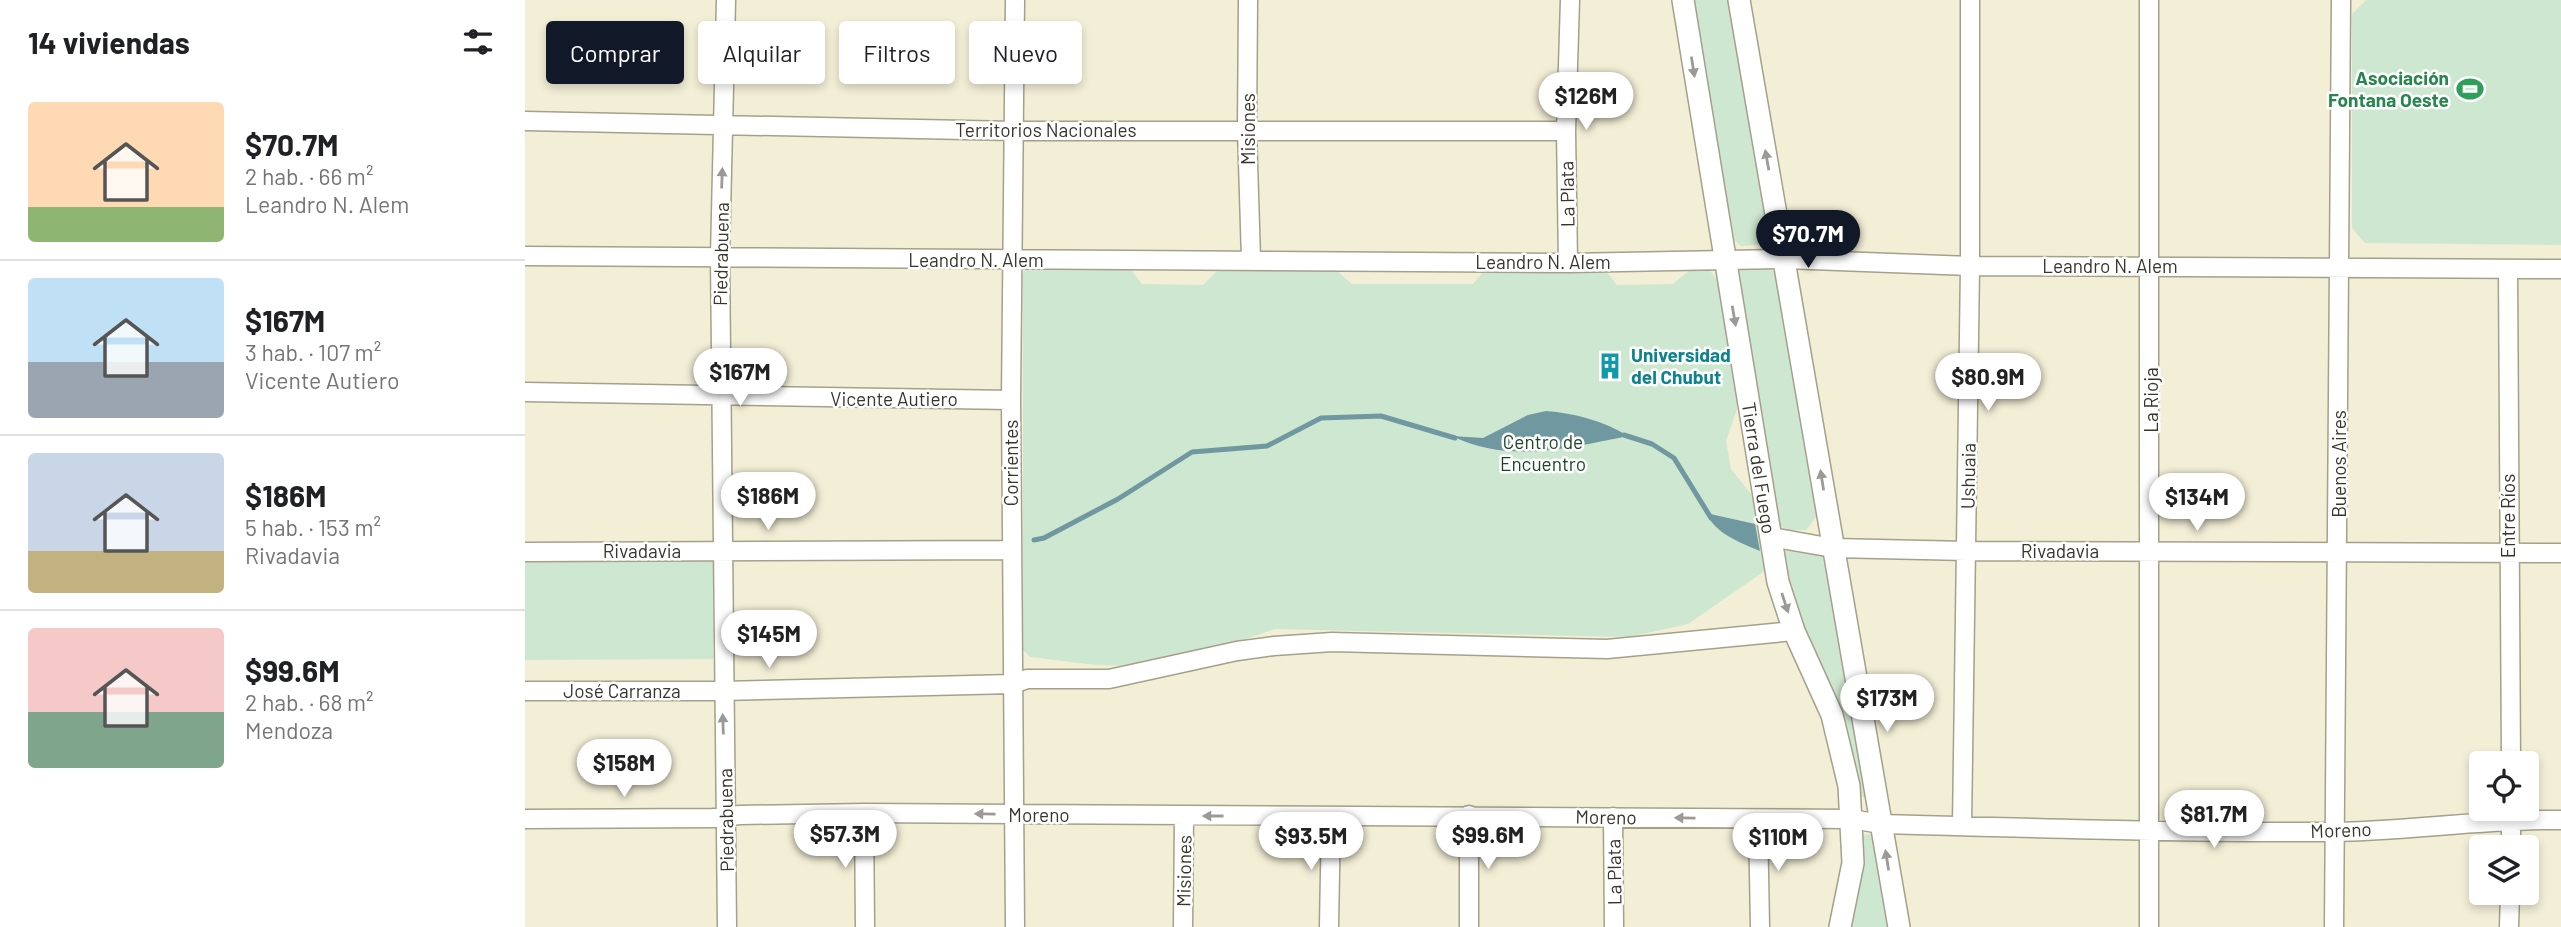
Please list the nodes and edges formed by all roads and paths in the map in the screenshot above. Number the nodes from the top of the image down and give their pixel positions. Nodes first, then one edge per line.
1 (726, 0) edge
2 (1015, 0) edge
3 (1248, 0) edge
4 (1570, 0) edge
5 (1682, 0) edge
6 (1739, 0) edge
7 (1970, 0) edge
8 (2149, 0) edge
9 (2341, 0) edge
10 (525, 121) edge
11 (724, 126) junction
12 (1247, 130) junction
13 (1014, 131) junction
14 (1566, 131) junction
15 (525, 256) edge
16 (720, 257) junction
17 (1251, 259) junction
18 (1724, 259) junction
19 (1785, 259) junction
20 (1014, 260) junction
21 (1568, 263) junction
22 (1971, 265) junction
23 (2151, 267) junction
24 (2340, 268) junction
25 (2508, 269) junction
26 (2561, 270) edge
27 (525, 392) edge
28 (721, 398) junction
29 (1011, 400) junction
30 (1771, 537) junction
31 (1833, 548) junction
32 (721, 551) junction
33 (1012, 551) junction
34 (1967, 551) junction
35 (525, 552) edge
36 (2151, 552) junction
37 (2338, 552) junction
38 (2508, 552) junction
39 (2561, 552) edge
40 (1794, 631) junction
41 (1013, 684) junction
42 (525, 691) edge
43 (722, 691) junction
44 (2511, 751) edge
45 (864, 813) junction
46 (1015, 815) junction
47 (1469, 815) junction
48 (726, 816) junction
49 (1184, 816) junction
50 (1331, 817) junction
51 (1613, 817) junction
52 (2539, 817) edge
53 (2469, 818) edge
54 (525, 819) edge
55 (1758, 819) junction
56 (1851, 819) junction
57 (2561, 820) edge
58 (1881, 824) junction
59 (1962, 826) junction
60 (2150, 831) junction
61 (2336, 832) junction
62 (2510, 905) edge
63 (727, 927) edge
64 (865, 927) edge
65 (1015, 927) edge
66 (1183, 927) edge
67 (1329, 927) edge
68 (1469, 927) edge
69 (1614, 927) edge
70 (1760, 927) edge
71 (1840, 927) edge
72 (1899, 927) edge
73 (2150, 927) edge
74 (2334, 927) edge
75 (2509, 927) edge

1 - 11 street, Piedrabuena
2 - 13 street, Corrientes
3 - 12 street, Misiones
4 - 14 street, La Plata
5 -> 18 street, Tierra del Fuego
19 -> 6 street
7 - 22 street, Ushuaia
8 - 23 street, La Rioja
9 - 24 street, Buenos Aires
10 - 11 street, Territorios Nacionales
11 - 13 street, Territorios Nacionales
16 -> 11 street, Piedrabuena
12 - 13 street, Territorios Nacionales
12 - 14 street, Territorios Nacionales
12 - 17 street, Misiones
13 - 20 street, Corrientes
14 - 21 street, La Plata
15 - 16 street, Leandro N. Alem
16 - 20 street, Leandro N. Alem
16 - 28 street, Piedrabuena
17 - 20 street, Leandro N. Alem
17 - 21 street, Leandro N. Alem
18 - 19 street, Leandro N. Alem
18 - 21 street, Leandro N. Alem
18 -> 30 street, Tierra del Fuego
19 - 22 street, Leandro N. Alem
31 -> 19 street
20 - 29 street, Corrientes
22 - 23 street, Leandro N. Alem
22 - 34 street, Ushuaia
23 - 24 street, Leandro N. Alem
23 - 36 street, La Rioja
24 - 25 street, Leandro N. Alem
24 - 37 street, Buenos Aires
25 - 26 street, Leandro N. Alem
25 - 38 street, Entre Ríos
27 - 28 street, Vicente Autiero
28 - 29 street, Vicente Autiero
28 - 32 street, Piedrabuena
29 - 33 street, Corrientes
30 - 31 street, Rivadavia
30 -> 40 street, Tierra del Fuego
31 - 34 street, Rivadavia
31 - 58 street
32 - 33 street, Rivadavia
32 - 35 street, Rivadavia
32 - 43 street, Piedrabuena
33 - 41 street, Corrientes
34 - 36 street, Rivadavia
34 - 59 street, Ushuaia
36 - 37 street, Rivadavia
36 - 60 street, La Rioja
37 - 38 street, Rivadavia
37 - 61 street, Buenos Aires
38 - 39 street, Rivadavia
38 - 44 street, Entre Ríos
40 - 41 street, José Carranza
40 - 56 street, Tierra del Fuego
41 - 43 street, José Carranza
41 - 46 street, Corrientes
42 - 43 street, José Carranza
48 -> 43 street, Piedrabuena
46 -> 45 street, Moreno
45 - 48 street, Moreno
45 - 64 street
46 - 49 street, Moreno
46 - 65 street, Corrientes
47 - 50 street, Moreno
47 - 51 street, Moreno
47 - 68 street
48 - 54 street, Moreno
48 - 63 street, Piedrabuena
50 -> 49 street, Moreno
49 - 66 street, Misiones
50 - 67 street
55 -> 51 street, Moreno
51 - 69 street, La Plata
52 - 57 street, Moreno
53 - 61 street, Moreno
55 - 56 street, Moreno
55 - 70 street
56 - 58 street, Moreno
56 - 71 street, Tierra del Fuego
58 - 59 street, Moreno
72 -> 58 street
59 - 60 street, Moreno
60 - 61 street, Moreno
60 - 73 street, La Rioja
61 - 74 street, Buenos Aires
62 - 75 street

